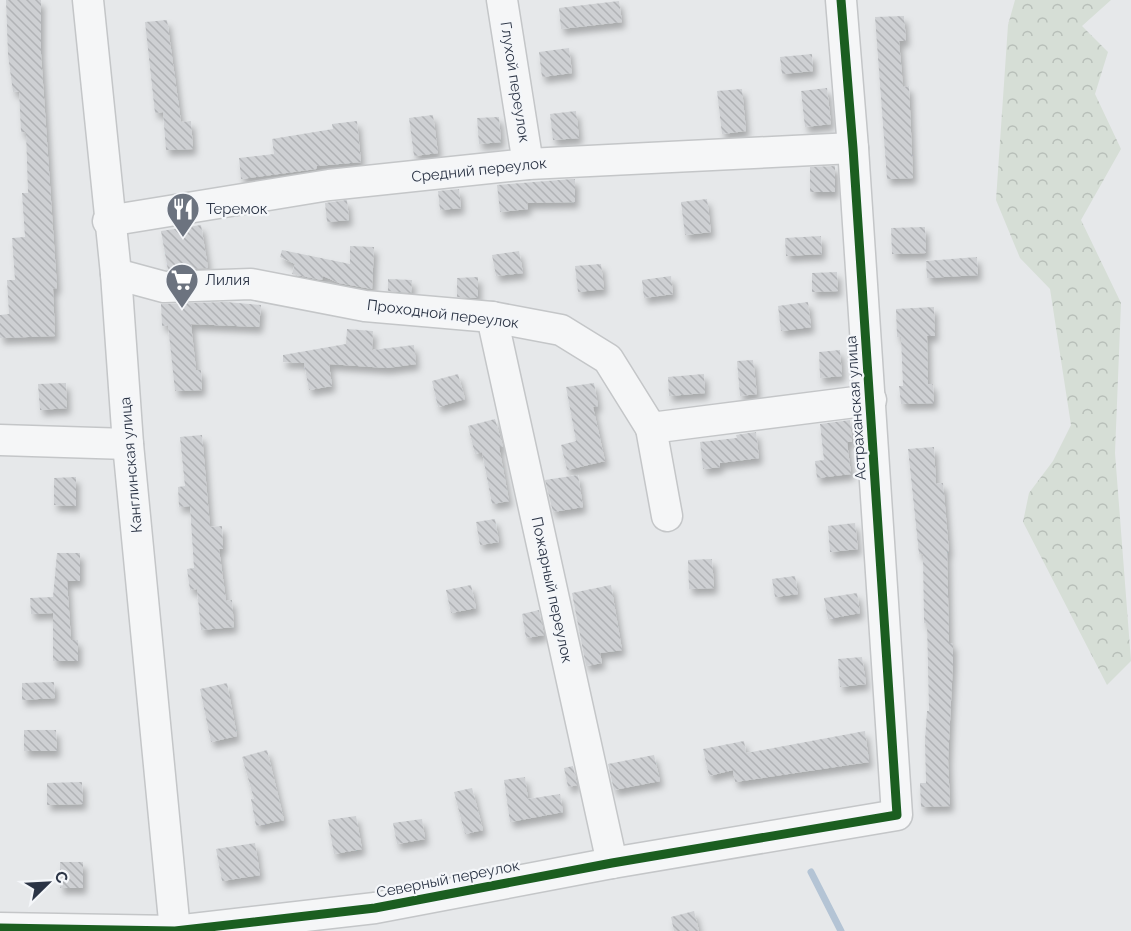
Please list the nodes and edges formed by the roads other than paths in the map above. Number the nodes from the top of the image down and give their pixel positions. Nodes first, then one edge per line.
1 (88, 0) edge
2 (502, 0) edge
3 (841, 0) edge
4 (854, 148) junction
5 (528, 164) junction
6 (108, 221) junction
7 (116, 274) junction
8 (492, 317) junction
9 (871, 400) junction
10 (651, 428) junction
11 (0, 440) edge
12 (128, 444) junction
13 (667, 516) dead end
14 (897, 815) joint
15 (612, 863) junction
16 (0, 928) edge
17 (175, 931) edge

1 - 6 street, Канглинская улица
2 - 5 street, Глухой переулок
3 - 4 street, Астраханская улица
4 - 5 street, Средний переулок
4 - 9 street, Астраханская улица
5 - 6 street, Средний переулок
6 - 7 street, Канглинская улица
7 - 8 street, Проходной переулок
7 - 12 street, Канглинская улица
8 - 10 street, Проходной переулок
8 - 15 street, Пожарный переулок
9 - 10 street
9 - 14 street, Астраханская улица
10 - 13 street
11 - 12 street
12 - 17 street, Канглинская улица
14 - 15 street, Северный переулок
15 - 17 street, Северный переулок
16 - 17 street, Северный переулок

